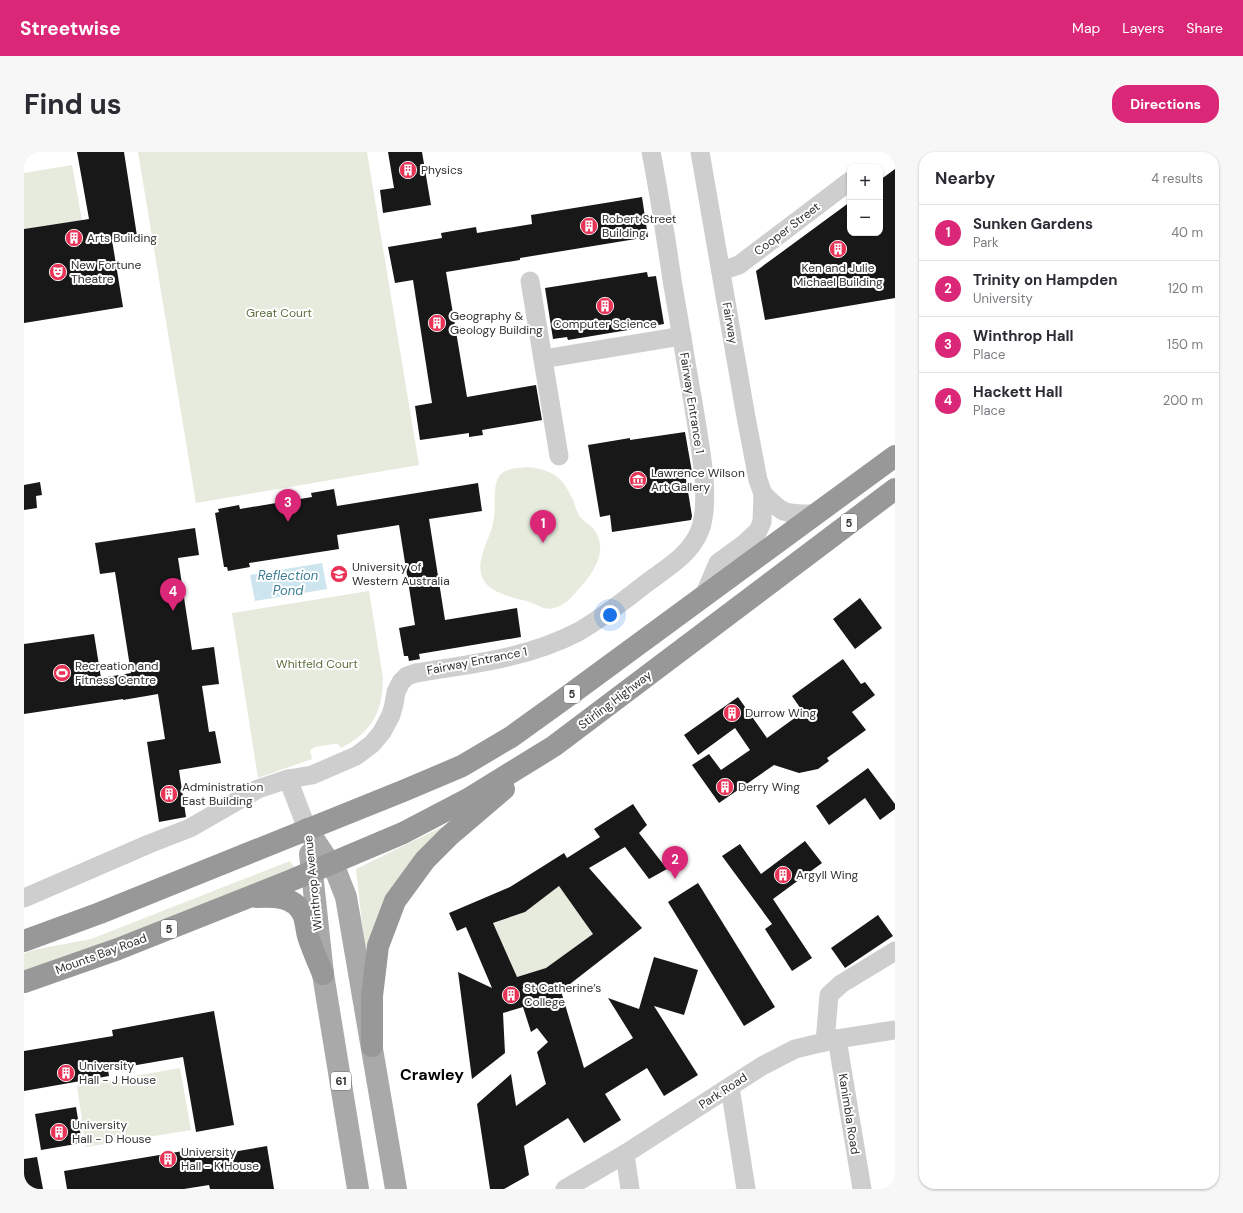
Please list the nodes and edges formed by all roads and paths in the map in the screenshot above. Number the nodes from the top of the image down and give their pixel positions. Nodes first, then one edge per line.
1 (651, 152) edge
2 (700, 152) edge
3 (847, 183) edge
4 (721, 271) junction
5 (530, 281) dead end
6 (682, 336) junction
7 (542, 359) junction
8 (895, 446) edge
9 (559, 456) dead end
10 (895, 456) edge
11 (876, 469) junction
12 (895, 489) edge
13 (763, 494) junction
14 (814, 514) junction
15 (704, 596) junction
16 (554, 746) junction
17 (288, 779) junction
18 (307, 829) junction
19 (321, 867) junction
20 (24, 898) edge
21 (246, 898) junction
22 (24, 941) edge
23 (895, 951) edge
24 (323, 974) junction
25 (24, 982) edge
26 (895, 1030) edge
27 (831, 1041) junction
28 (372, 1046) junction
29 (730, 1088) junction
30 (624, 1154) junction
31 (358, 1189) edge
32 (396, 1189) edge
33 (565, 1189) edge
34 (630, 1189) edge
35 (746, 1189) edge
36 (862, 1189) edge

1 - 6 street, Fairway Entrance 1
2 - 4 street, Fairway
3 - 4 street, Cooper Street
4 - 13 street, Fairway
5 - 7 street
6 - 7 street
6 - 17 street, Fairway Entrance 1
7 - 9 street
8 - 11 highway
10 - 11 highway, 5
11 - 14 highway, 5
12 - 16 highway, Stirling Highway / 5
13 - 14 street
13 - 15 street
14 - 15 highway, 5
15 - 18 highway, 5
16 - 19 highway, Stirling Highway / 5
16 - 28 highway
17 - 18 street
17 - 20 street, Fairway Entrance 1
18 - 19 main road, Winthrop Avenue / 61
18 - 22 highway, 5
19 - 21 highway, Mounts Bay Road / 5
19 - 24 main road, Winthrop Avenue / 61
19 - 28 main road, Winthrop Avenue / 61
21 - 24 highway, 61
21 - 25 highway, Mounts Bay Road / 5
23 - 27 street, Kanimbla Road
24 - 31 main road, Winthrop Avenue / 61
26 - 27 street, Park Road
27 - 29 street, Park Road
27 - 36 street, Kanimbla Road
28 - 32 main road, Winthrop Avenue / 61
29 - 30 street, Park Road
29 - 35 street
30 - 33 street, Park Road
30 - 34 street

